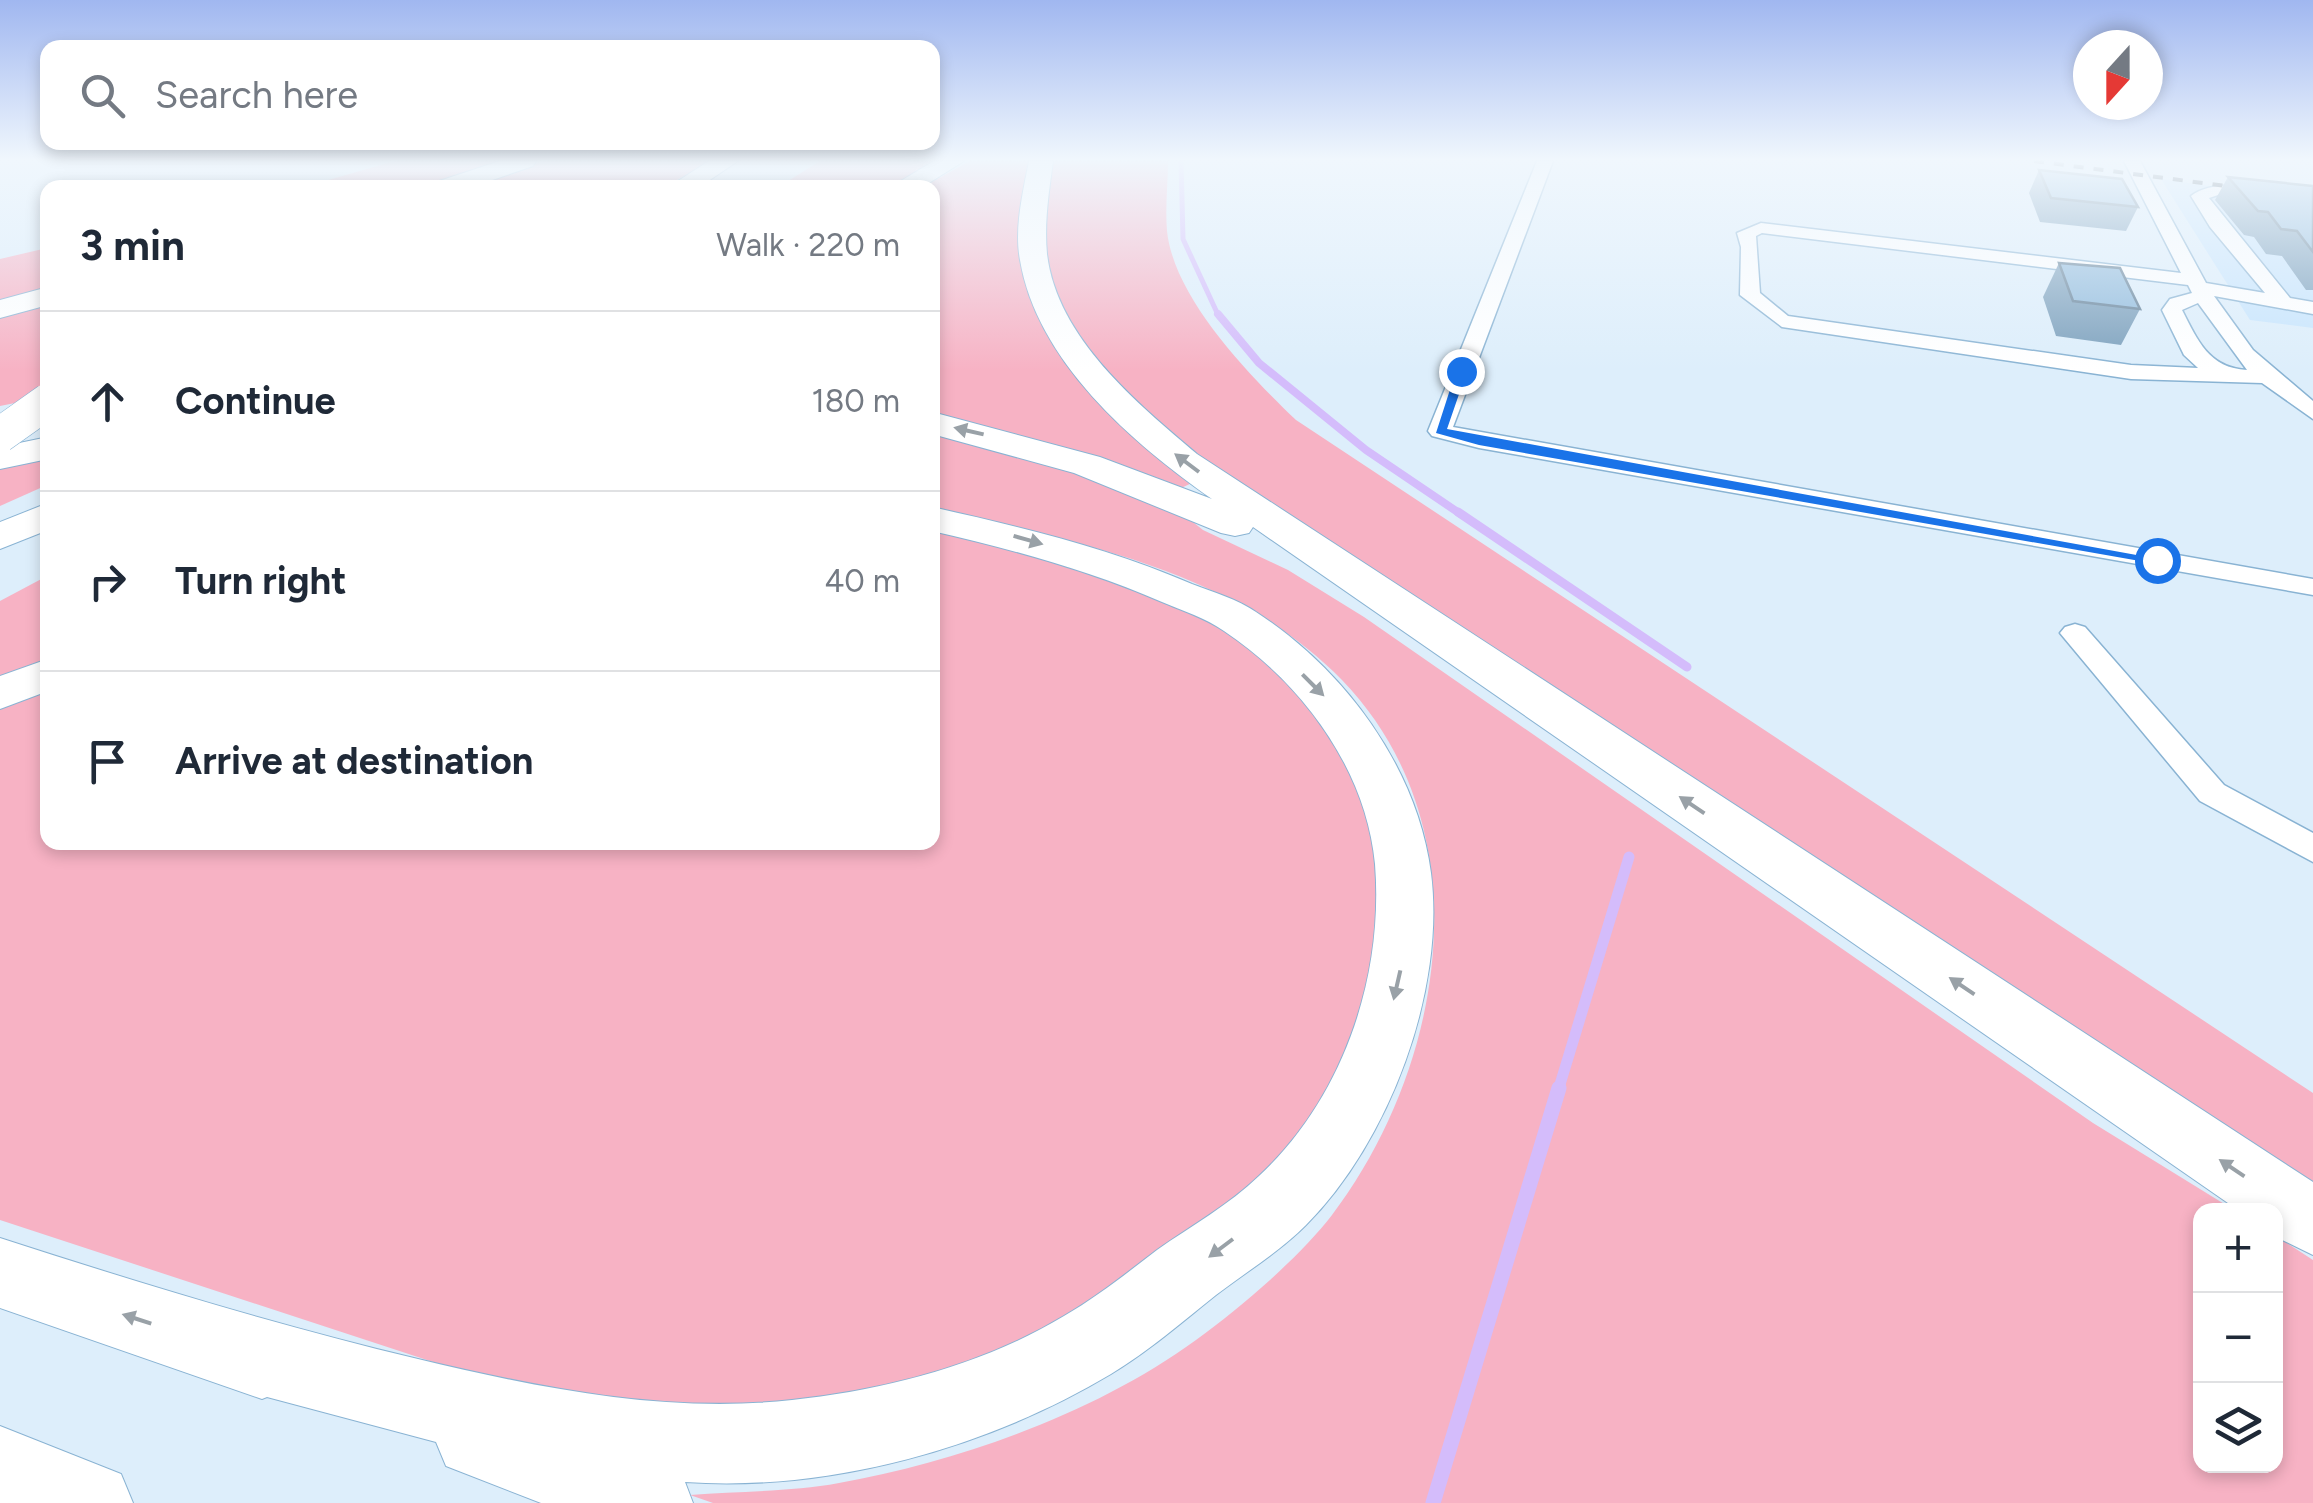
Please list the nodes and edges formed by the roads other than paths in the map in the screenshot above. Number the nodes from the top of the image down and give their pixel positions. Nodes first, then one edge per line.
1 (1036, 231) edge
2 (1518, 231) edge
3 (1752, 231) edge
4 (1784, 231) edge
5 (2169, 231) edge
6 (2223, 231) edge
7 (2199, 288) junction
8 (40, 298) edge
9 (2282, 301) junction
10 (2313, 308) edge
11 (0, 309) edge
12 (2221, 375) junction
13 (2267, 377) junction
14 (40, 403) edge
15 (40, 406) edge
16 (0, 411) edge
17 (2313, 412) edge
18 (940, 425) edge
19 (0, 434) edge
20 (40, 450) edge
21 (0, 458) edge
22 (40, 500) edge
23 (0, 518) edge
24 (40, 520) edge
25 (940, 521) edge
26 (0, 537) edge
27 (2313, 587) edge
28 (1412, 617) junction
29 (2075, 634) dead end
30 (40, 676) edge
31 (0, 694) edge
32 (2313, 848) edge
33 (2313, 1222) edge
34 (0, 1273) edge
35 (230, 1349) junction
36 (0, 1467) edge
37 (92, 1503) edge
38 (652, 1503) edge

28 -> 1 highway
2 - 27 street
3 - 12 street
4 - 7 street
5 - 7 street
6 - 9 street
7 - 9 street
7 - 12 street
7 - 13 street
8 - 11 highway
9 - 10 street
12 - 13 street
13 - 17 street
14 - 16 highway
15 - 19 highway, bridge
28 -> 18 highway
20 - 21 highway
22 - 23 highway
24 - 26 highway
25 -> 35 highway
33 -> 28 highway
29 - 32 street
30 - 31 highway
35 -> 34 highway
35 - 38 highway
36 - 37 highway

